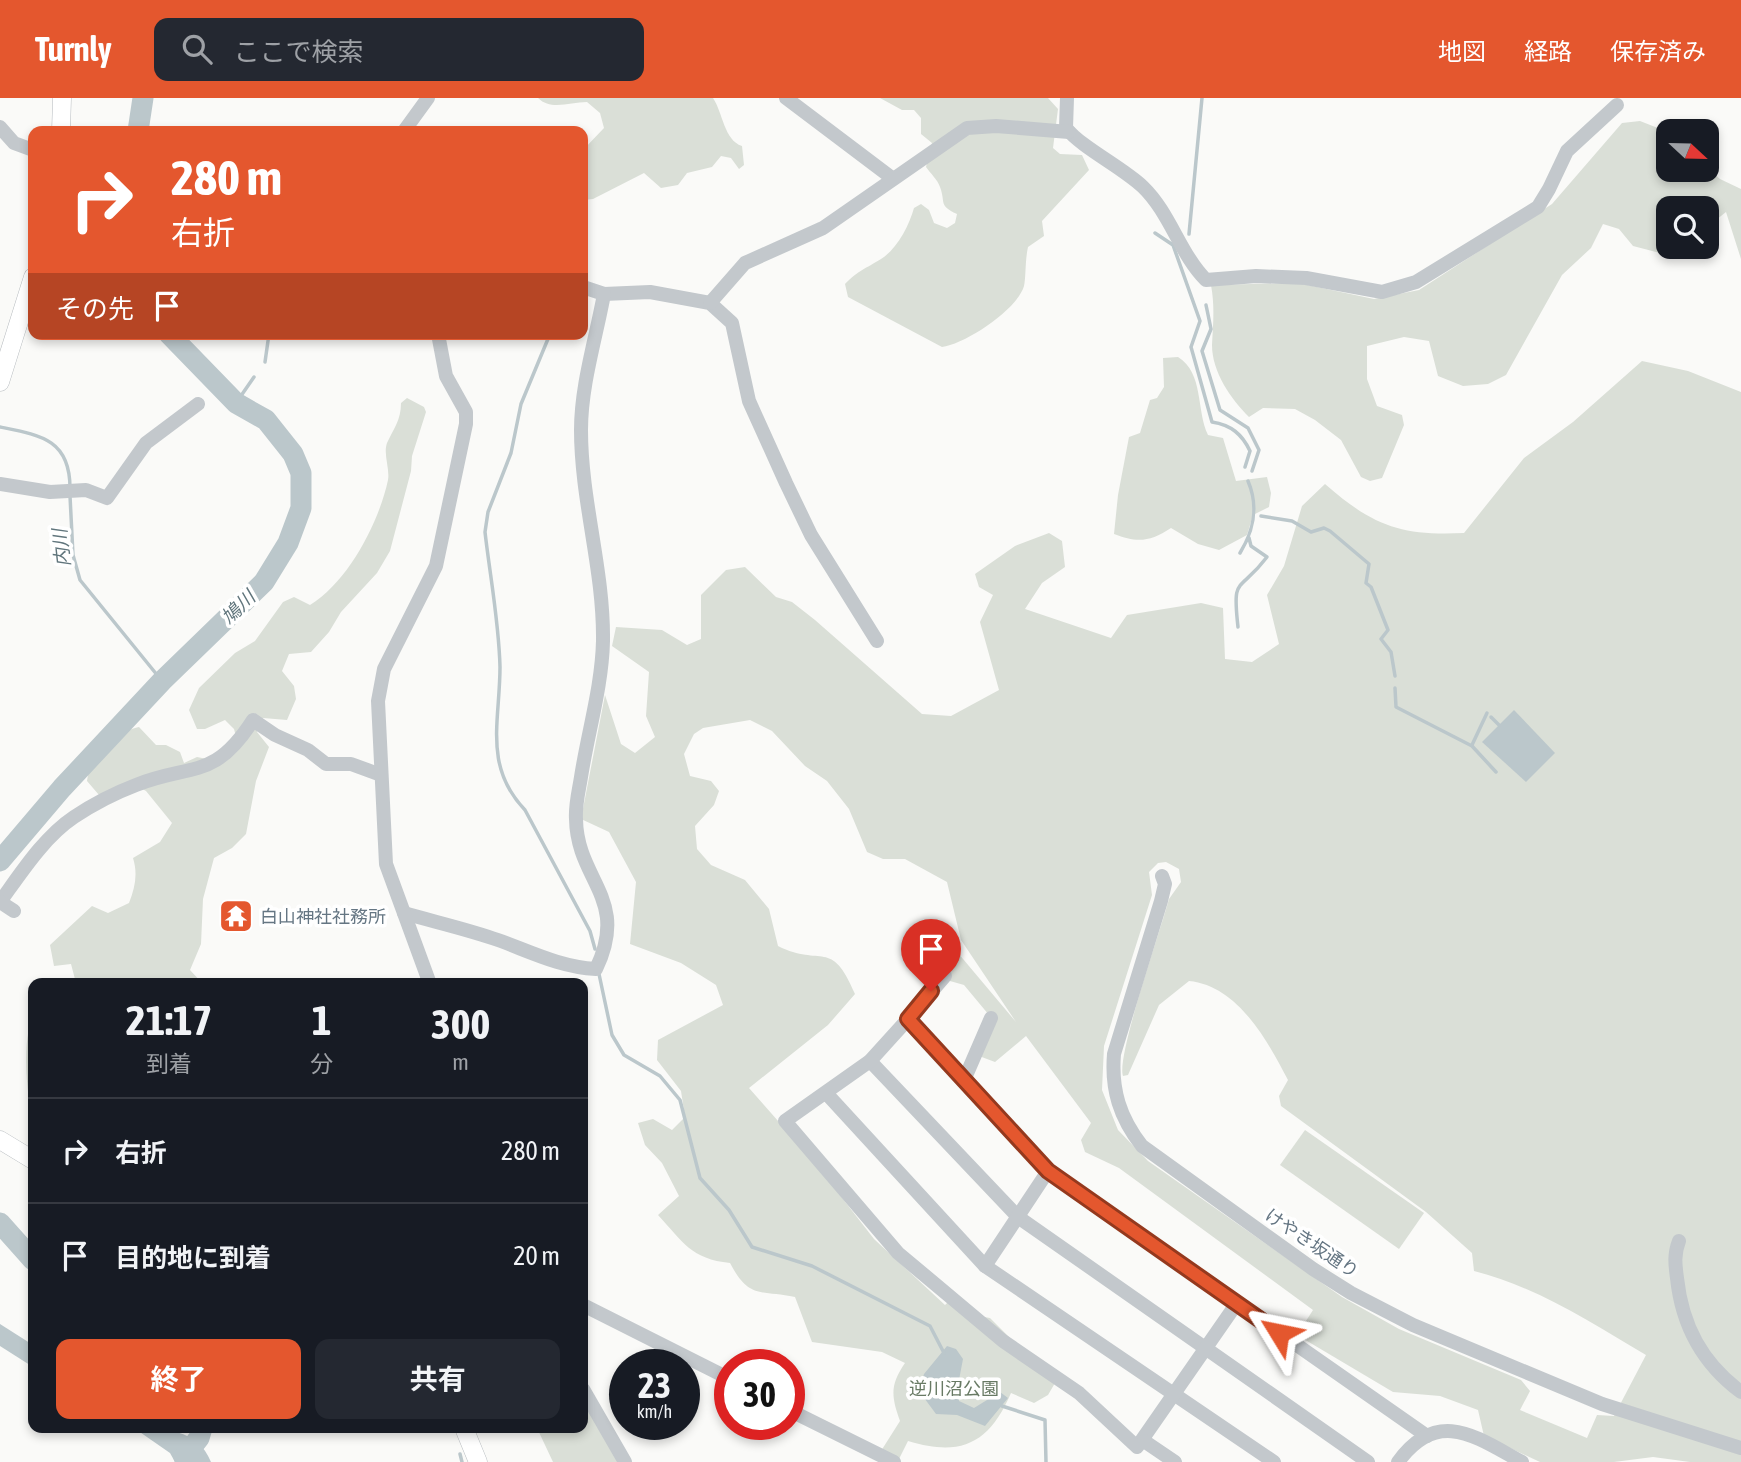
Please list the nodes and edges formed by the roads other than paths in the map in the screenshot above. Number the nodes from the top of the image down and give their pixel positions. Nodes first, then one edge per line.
1 (62, 98) edge
2 (428, 98) edge
3 (786, 98) edge
4 (1067, 98) edge
5 (1603, 98) edge
6 (61, 126) edge
7 (408, 126) edge
8 (0, 127) edge
9 (1069, 132) junction
10 (28, 148) edge
11 (892, 178) junction
12 (588, 289) edge
13 (28, 292) edge
14 (604, 294) junction
15 (710, 303) junction
16 (439, 340) edge
17 (1, 375) edge
18 (198, 404) dead end
19 (0, 484) edge
20 (877, 641) dead end
21 (381, 775) junction
22 (1162, 876) dead end
23 (0, 902) edge
24 (14, 911) dead end
25 (404, 913) junction
26 (945, 976) dead end
27 (428, 978) edge
28 (991, 1018) dead end
29 (908, 1019) junction
30 (870, 1061) junction
31 (965, 1078) junction
32 (826, 1093) junction
33 (0, 1140) edge
34 (28, 1157) edge
35 (1048, 1171) junction
36 (1018, 1217) junction
37 (1679, 1241) dead end
38 (985, 1266) junction
39 (1237, 1303) junction
40 (588, 1308) edge
41 (1206, 1349) junction
42 (714, 1371) edge
43 (1741, 1392) edge
44 (1175, 1394) junction
45 (588, 1398) edge
46 (805, 1418) edge
47 (466, 1433) edge
48 (1427, 1436) junction
49 (1144, 1441) junction
50 (1741, 1448) edge
51 (478, 1462) edge
52 (625, 1462) edge
53 (894, 1462) edge
54 (1175, 1462) edge
55 (1274, 1462) edge
56 (1368, 1462) edge
57 (1398, 1462) edge
58 (1522, 1462) edge

1 - 6 main road
2 - 7 street
3 - 11 street
4 - 9 street
5 - 9 street
8 - 10 street
9 - 11 street
11 - 15 street
12 - 14 street
13 - 17 main road
14 - 15 street
14 - 25 street
15 - 20 street
16 - 21 street
18 - 19 street
21 - 23 street
21 - 25 street
22 - 50 street, けやき坂通り
23 - 24 street
25 - 27 street
26 - 29 street
28 - 31 street
29 - 30 street
29 - 31 street
30 - 32 street
30 - 36 street
31 - 35 street
32 - 38 street
32 - 49 street
33 - 34 main road
35 - 36 street
35 - 39 street
36 - 38 street
36 - 41 street
37 - 43 street
38 - 44 street
39 - 41 street
39 - 48 street
40 - 42 street
41 - 44 street
41 - 56 street
44 - 49 street
44 - 55 street
45 - 52 street
46 - 53 street
47 - 51 main road
48 - 57 street
48 - 58 street
49 - 54 street

